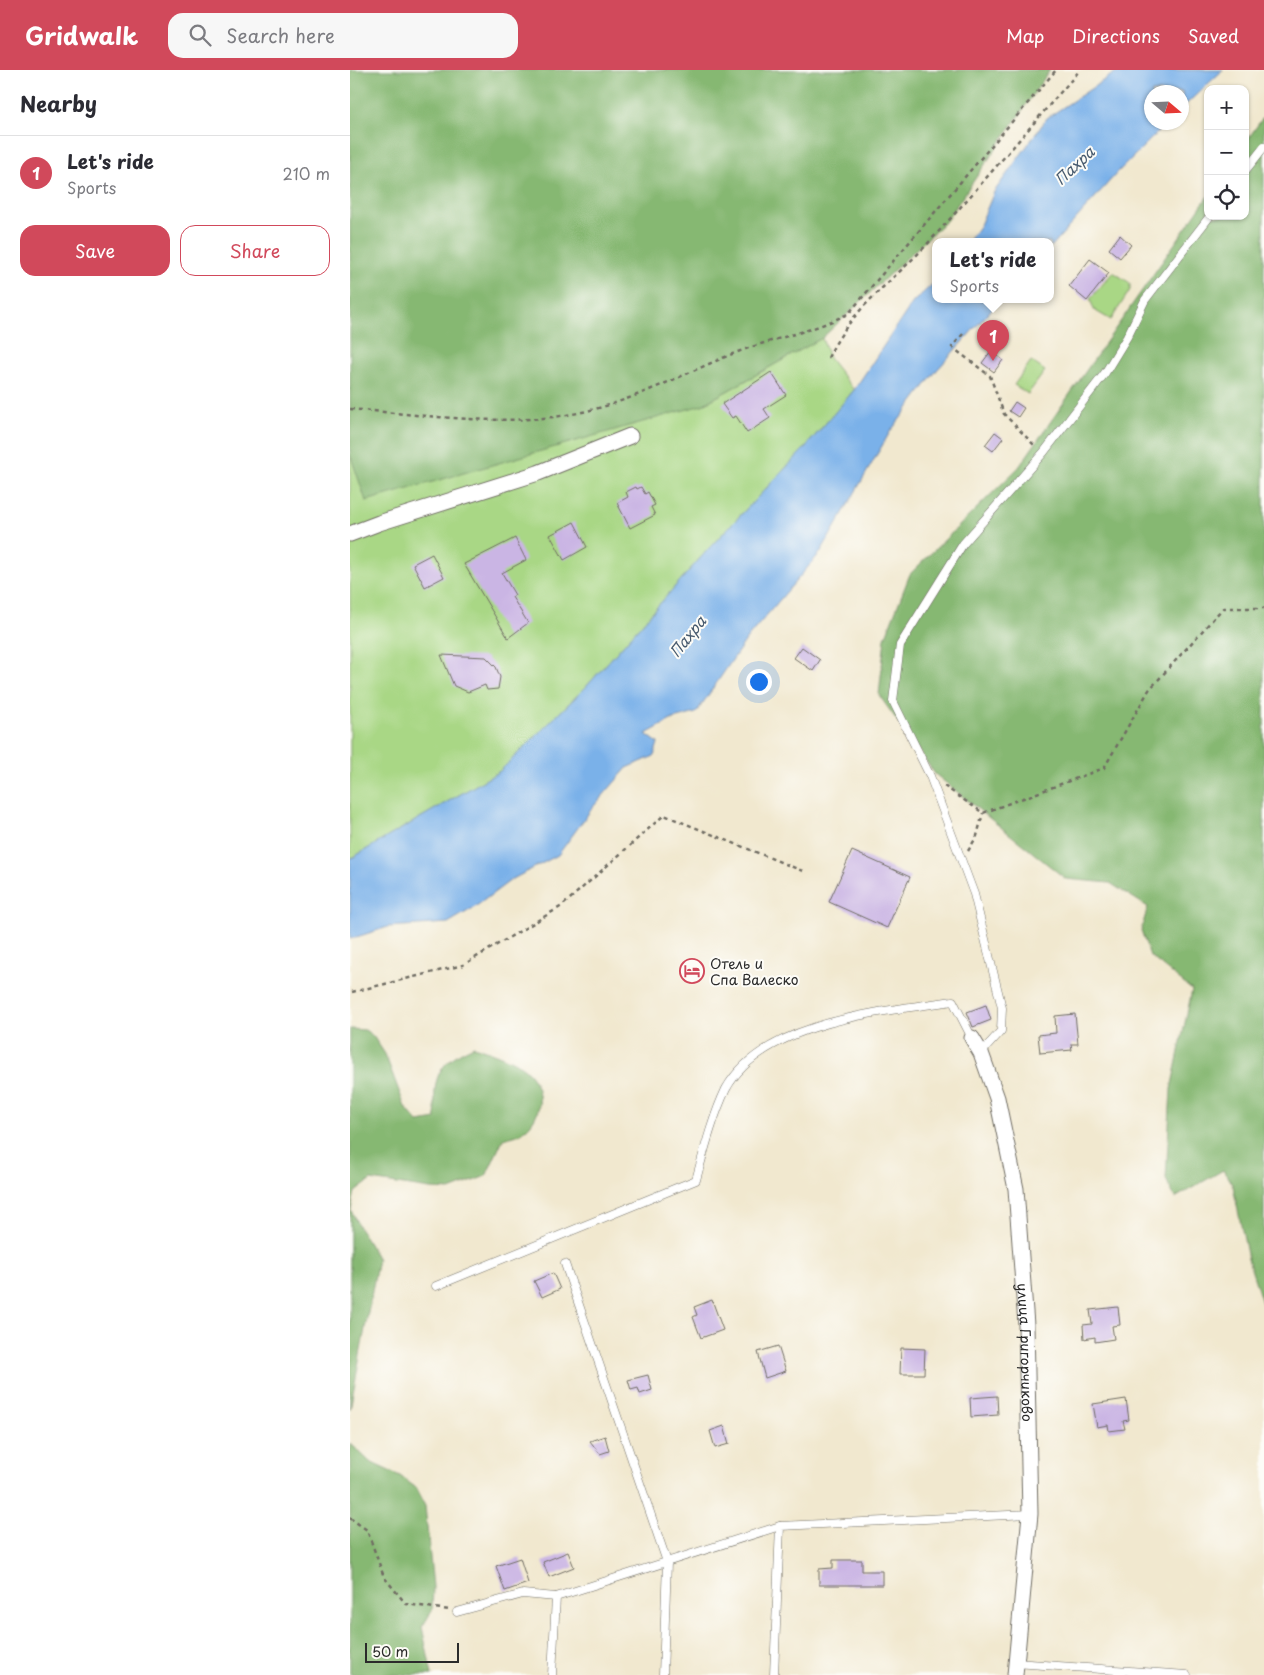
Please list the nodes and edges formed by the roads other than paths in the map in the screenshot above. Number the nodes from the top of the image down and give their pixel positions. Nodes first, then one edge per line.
1 (1264, 147) edge
2 (1249, 166) edge
3 (1207, 220) edge
4 (630, 436) dead end
5 (350, 534) edge
6 (972, 1038) joint
7 (981, 1053) junction
8 (565, 1264) dead end
9 (436, 1286) dead end
10 (1030, 1514) junction
11 (780, 1526) junction
12 (667, 1562) junction
13 (556, 1597) junction
14 (457, 1612) road end
15 (1015, 1669) edge
16 (552, 1675) edge
17 (663, 1675) edge
18 (774, 1675) edge
19 (1187, 1675) edge

1 - 2 lane
3 - 7 lane
4 - 5 street
6 - 7 street, улица Григорчиково
6 - 9 lane
7 - 10 street, улица Григорчиково
8 - 12 lane
10 - 11 lane
10 - 15 street, улица Григорчиково
11 - 12 lane
11 - 18 lane
12 - 13 lane
12 - 17 lane
13 - 14 lane
13 - 16 lane
15 - 19 lane

